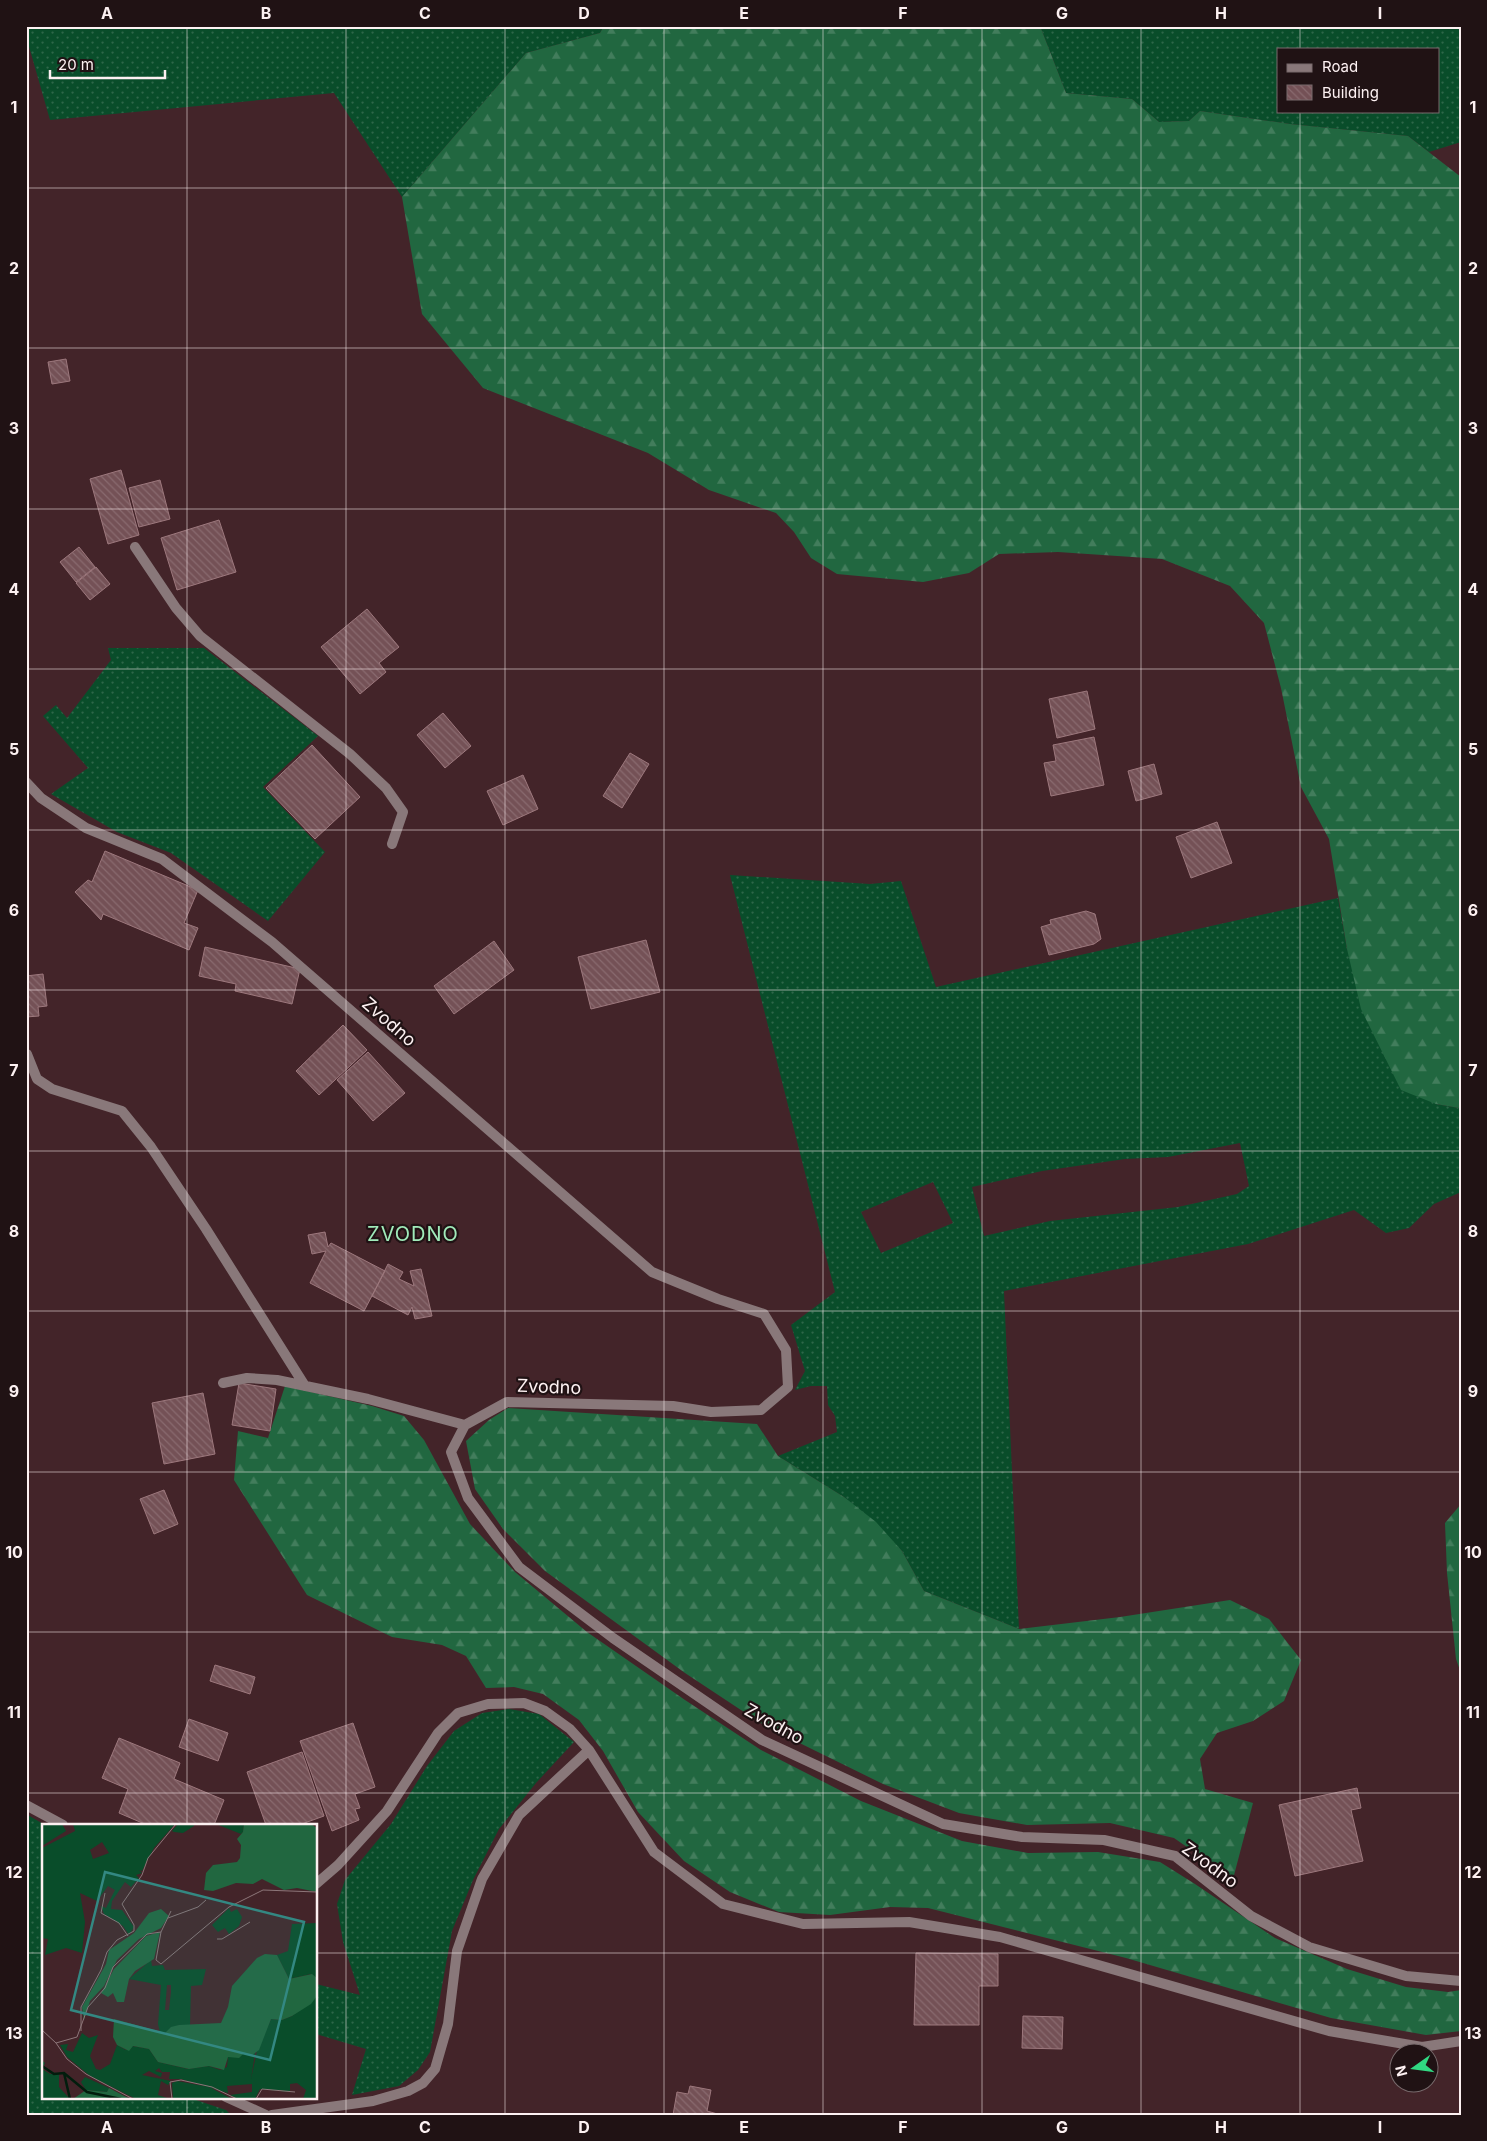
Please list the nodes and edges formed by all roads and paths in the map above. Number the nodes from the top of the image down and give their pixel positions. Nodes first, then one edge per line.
1 (135, 547) dead end
2 (26, 782) edge
3 (392, 844) dead end
4 (27, 1054) edge
5 (223, 1383) dead end
6 (305, 1386) junction
7 (465, 1425) junction
8 (589, 1750) junction
9 (26, 1805) edge
10 (60, 1824) edge
11 (318, 1882) edge
12 (1461, 1981) edge
13 (1461, 2041) edge
14 (228, 2098) edge
15 (266, 2115) edge
16 (272, 2115) edge

1 - 3 street
2 - 7 street, Zvodno
4 - 6 street
5 - 6 street
6 - 7 street
7 - 12 street, Zvodno
8 - 11 street
8 - 13 street
8 - 16 street
9 - 10 street
14 - 15 street

